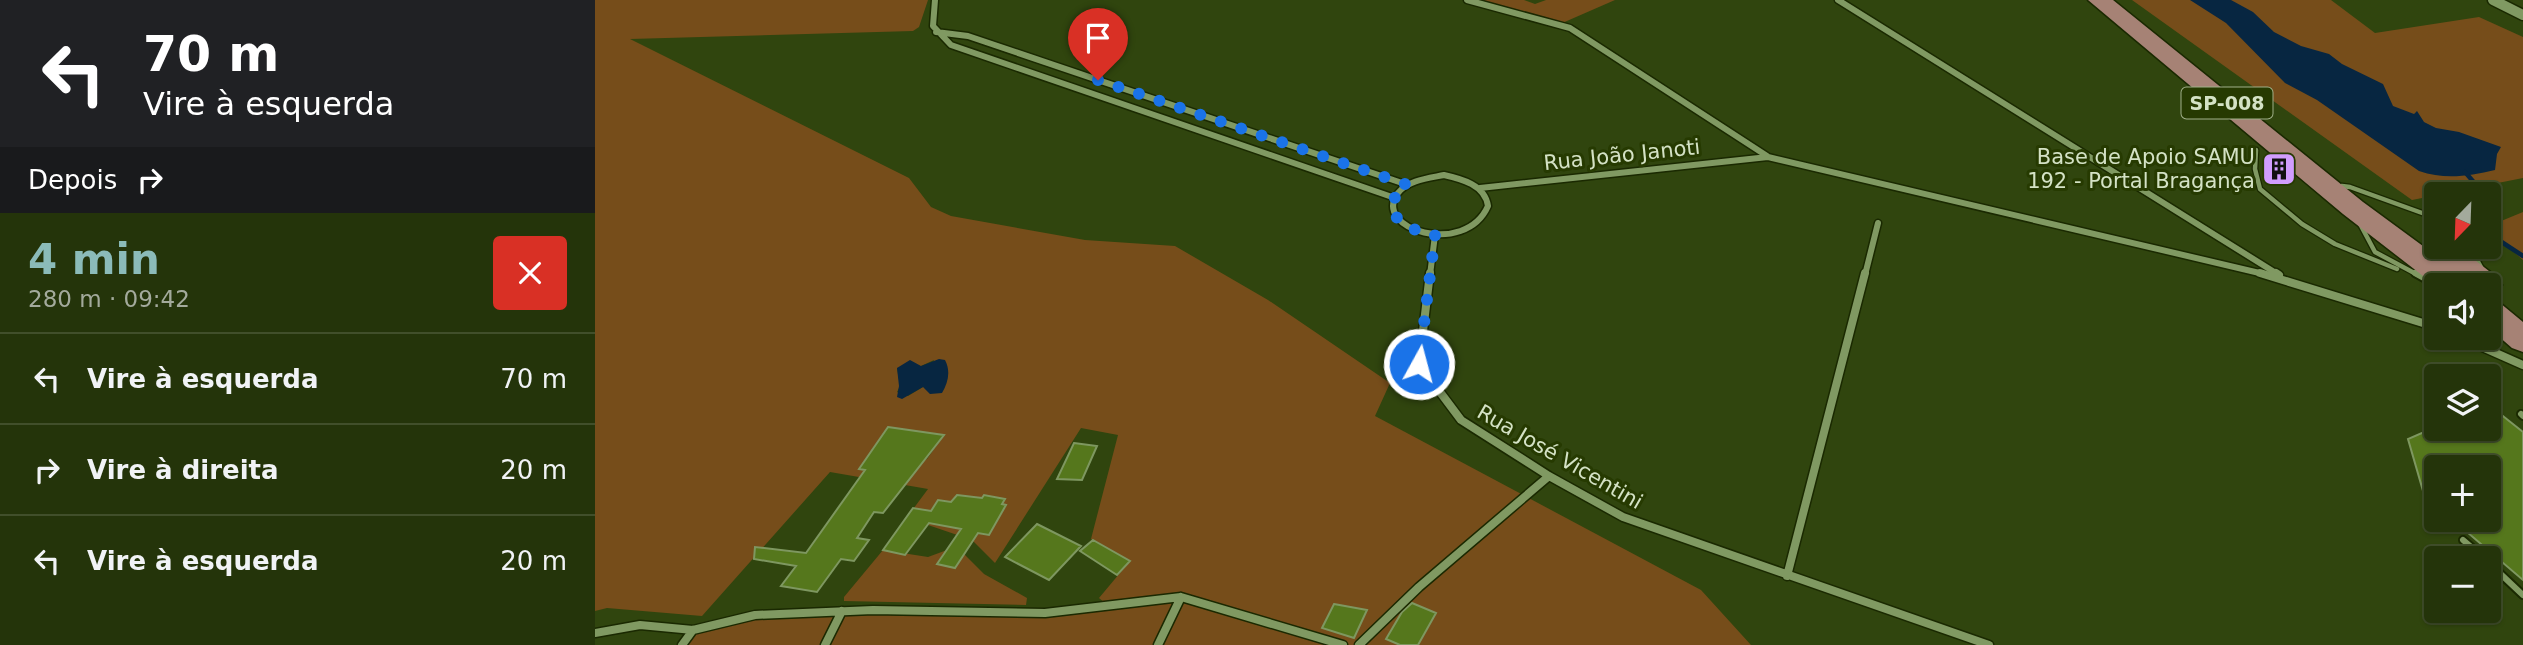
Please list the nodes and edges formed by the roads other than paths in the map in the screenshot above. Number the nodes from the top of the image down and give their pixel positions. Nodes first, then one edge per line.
1 (935, 0) edge
2 (1467, 0) edge
3 (1838, 0) edge
4 (2099, 0) edge
5 (2117, 0) edge
6 (2493, 0) edge
7 (2523, 15) edge
8 (935, 32) junction
9 (2256, 150) dead end
10 (1768, 157) junction
11 (1408, 185) junction
12 (1480, 188) junction
13 (1395, 198) junction
14 (2364, 203) junction
15 (2424, 216) edge
16 (1878, 223) dead end
17 (1435, 235) junction
18 (2424, 238) edge
19 (2375, 252) junction
20 (2368, 258) junction
21 (2450, 259) edge
22 (2442, 273) edge
23 (2465, 273) edge
24 (2414, 275) junction
25 (2285, 279) junction
26 (2424, 279) edge
27 (2501, 310) edge
28 (2424, 323) edge
29 (2523, 340) edge
30 (2489, 350) edge
31 (2523, 365) edge
32 (1549, 476) junction
33 (2463, 540) dead end
34 (2470, 546) edge
35 (2501, 574) edge
36 (1787, 576) junction
37 (2523, 595) edge
38 (1181, 597) junction
39 (842, 611) junction
40 (694, 630) junction
41 (595, 633) edge
42 (682, 645) edge
43 (825, 645) edge
44 (1158, 645) edge
45 (1343, 645) edge
46 (1359, 645) edge
47 (1989, 645) edge

1 - 8 street
2 - 10 street
3 - 25 street
4 - 14 main road, SP-008
5 - 14 main road, SP-008
6 - 7 street
8 - 11 street
8 - 13 street
9 - 20 lane
10 - 12 street, Rua João Janoti
10 - 25 street
11 - 12 street
11 - 13 street
12 - 17 street
13 - 17 street
14 - 14 lane
14 - 15 lane
14 - 18 main road, SP-008
14 - 19 lane
14 - 22 main road, SP-008
16 - 36 street
17 - 32 street, Rua José Vicentini
19 - 20 lane
19 - 24 lane
20 - 24 lane
21 - 23 main road, SP-008
24 - 26 lane
25 - 28 street
27 - 29 main road, SP-008
30 - 31 street
32 - 36 street, Rua José Vicentini
32 - 46 street
33 - 34 lane
35 - 37 lane
36 - 47 street, Rua José Vicentini
38 - 39 street
38 - 44 street
38 - 45 street
39 - 40 street
39 - 43 street
40 - 41 street
40 - 42 street

